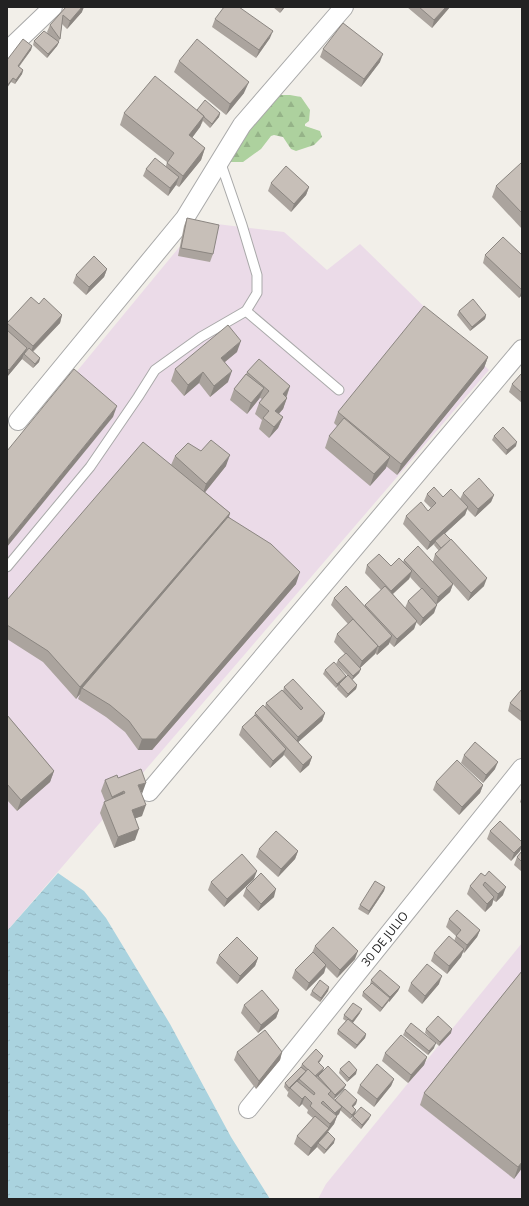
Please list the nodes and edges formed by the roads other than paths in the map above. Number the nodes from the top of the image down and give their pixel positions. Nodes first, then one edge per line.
1 (53, 7) edge
2 (344, 7) edge
3 (7, 52) edge
4 (220, 161) junction
5 (246, 311) junction
6 (522, 349) edge
7 (339, 390) dead end
8 (18, 421) dead end
9 (7, 567) edge
10 (522, 768) edge
11 (149, 792) dead end
12 (248, 1109) dead end

1 - 3 street
2 - 4 street
4 - 5 lane
4 - 8 street
5 - 7 lane
5 - 9 lane
6 - 11 street
10 - 12 street, 30 DE JULIO

